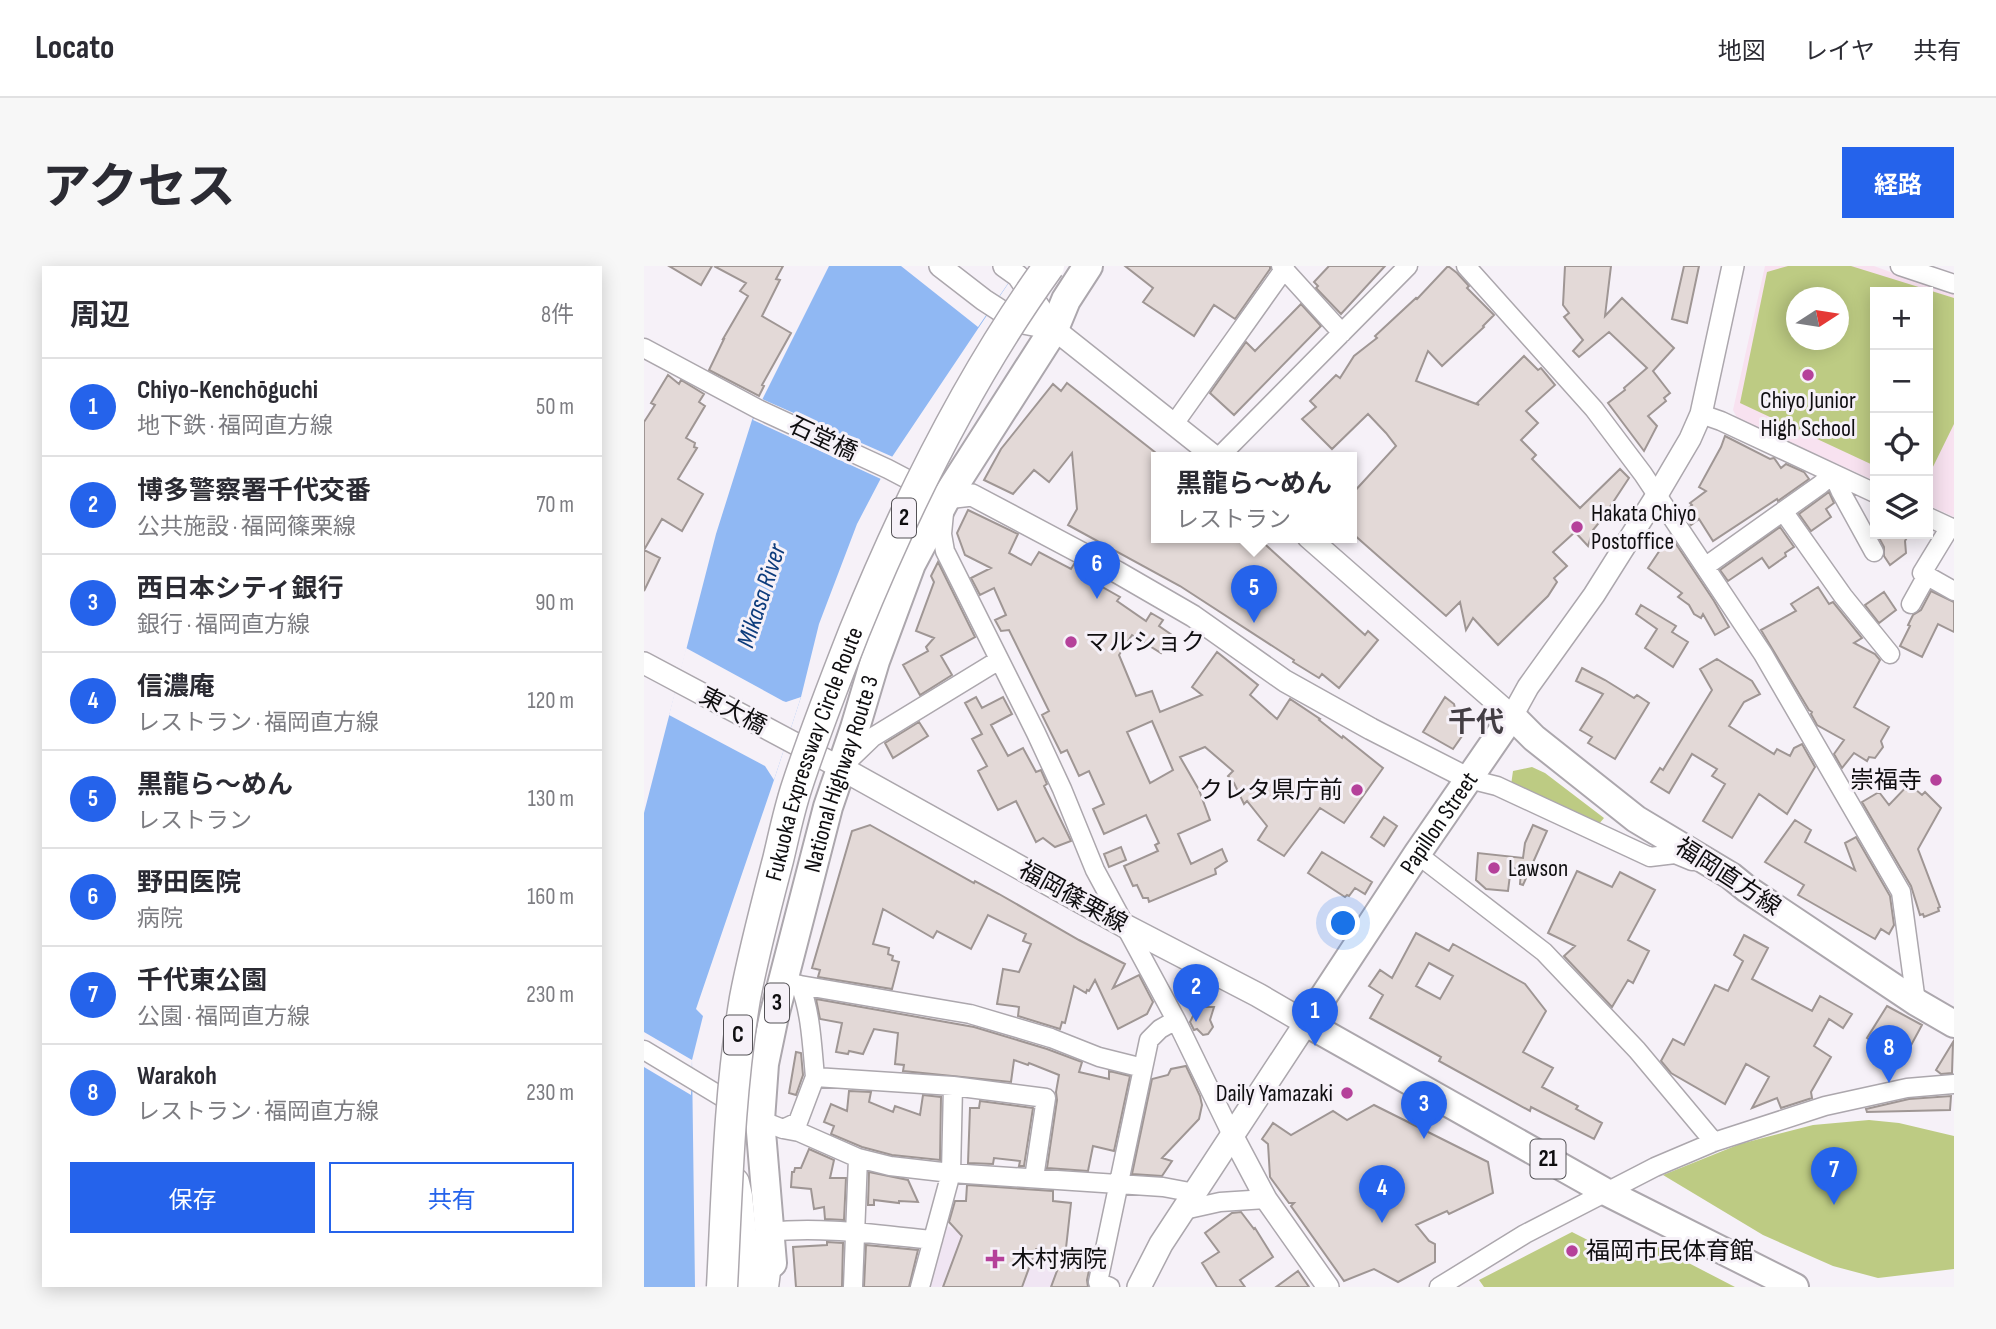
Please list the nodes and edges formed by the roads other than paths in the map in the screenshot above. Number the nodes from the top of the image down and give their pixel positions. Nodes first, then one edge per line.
1 (940, 266) edge
2 (1088, 266) edge
3 (1408, 266) edge
4 (1466, 266) edge
5 (1733, 266) edge
6 (1900, 266) edge
7 (1283, 267) edge
8 (1032, 272) edge
9 (1954, 284) edge
10 (1008, 316) junction
11 (1055, 329) junction
12 (1342, 333) junction
13 (644, 348) edge
14 (1701, 414) junction
15 (1174, 424) junction
16 (1210, 452) edge
17 (1222, 452) edge
18 (1833, 474) junction
19 (916, 485) junction
20 (1870, 491) edge
21 (1657, 495) junction
22 (946, 498) junction
23 (1783, 511) junction
24 (1933, 519) edge
25 (1952, 528) edge
26 (1315, 543) edge
27 (1874, 552) dead end
28 (1706, 566) junction
29 (1926, 576) junction
30 (1954, 591) edge
31 (1911, 604) dead end
32 (1890, 654) dead end
33 (999, 660) junction
34 (644, 663) edge
35 (1512, 716) junction
36 (811, 752) junction
37 (841, 768) junction
38 (1469, 779) junction
39 (796, 788) joint
40 (1418, 854) junction
41 (1731, 876) junction
42 (1125, 926) junction
43 (791, 983) junction
44 (1916, 1002) junction
45 (1176, 1020) junction
46 (1306, 1023) junction
47 (1954, 1024) edge
48 (644, 1050) edge
49 (1143, 1068) junction
50 (816, 1077) junction
51 (1954, 1084) edge
52 (953, 1086) junction
53 (723, 1097) junction
54 (771, 1125) junction
55 (721, 1132) junction
56 (1232, 1135) junction
57 (1714, 1142) junction
58 (858, 1158) junction
59 (951, 1173) junction
60 (1034, 1178) junction
61 (1118, 1185) junction
62 (1606, 1192) junction
63 (1266, 1199) junction
64 (1190, 1201) junction
65 (855, 1233) junction
66 (769, 1236) junction
67 (933, 1240) junction
68 (1463, 1280) edge
69 (722, 1287) edge
70 (747, 1287) edge
71 (763, 1287) edge
72 (775, 1287) edge
73 (853, 1287) edge
74 (920, 1287) edge
75 (1110, 1287) edge
76 (1139, 1287) edge
77 (1328, 1287) edge
78 (1439, 1287) edge
79 (1795, 1287) edge

1 - 10 street
2 - 11 highway, National Highway Route 3 / 3
3 - 12 street
4 - 21 street
5 - 14 street, Papillon Street
6 - 9 street
7 - 12 street
7 - 15 street
8 - 10 highway, National Highway Route 3 / 3
8 - 11 street
8 - 39 highway, Fukuoka Expressway Circle Route / 2, bridge
8 - 69 highway, Fukuoka Expressway Circle Route / C, bridge
10 - 11 street
10 - 19 highway, National Highway Route 3 / 3
11 - 15 street
11 - 22 highway, National Highway Route 3 / 3
12 - 17 street
13 - 19 street, 石堂橋
14 - 18 street
14 - 21 street, Papillon Street
15 - 16 street
18 - 20 street
18 - 23 street
18 - 27 street
19 - 22 street, 石堂橋
19 - 36 highway, National Highway Route 3 / 3
21 - 28 street
21 - 35 street, Papillon Street
22 - 33 street
22 - 37 highway, National Highway Route 3 / 3
22 - 38 street
23 - 28 street
23 - 32 street
24 - 25 street
25 - 29 street
26 - 35 street
28 - 44 street
29 - 30 street
29 - 31 street
33 - 37 street
33 - 42 street
34 - 36 street, 東大橋
35 - 38 main road, Papillon Street
35 - 41 main road, 福岡直方線
36 - 37 street, 東大橋
36 - 53 highway, National Highway Route 3 / 3
37 - 42 main road, 福岡篠栗線
37 - 43 highway, National Highway Route 3 / 3
38 - 40 main road, Papillon Street
38 - 41 street
39 - 69 highway, Fukuoka Expressway Circle Route / C, bridge
40 - 46 main road, Papillon Street
40 - 57 street
41 - 44 main road, 福岡直方線
42 - 45 street
42 - 46 main road, 福岡篠栗線
43 - 49 street
43 - 50 street
43 - 54 highway, National Highway Route 3 / 3
44 - 47 main road, 福岡直方線
45 - 49 street
45 - 56 street
46 - 56 main road, Papillon Street
46 - 62 main road, 21
48 - 53 street
49 - 61 street
50 - 52 street
50 - 54 street
51 - 57 street
52 - 59 street
52 - 60 street
53 - 54 street
53 - 55 highway, National Highway Route 3 / 3
54 - 58 street
54 - 66 highway, National Highway Route 3 / 3
55 - 69 highway, National Highway Route 3 / 3
55 - 70 highway
56 - 63 street
56 - 64 main road, Papillon Street
57 - 62 street
58 - 59 street
58 - 65 street
59 - 60 street
59 - 67 street
60 - 61 street
61 - 64 street
61 - 75 street
62 - 68 street
62 - 79 main road, 21
63 - 64 street
63 - 77 street
64 - 76 main road, Papillon Street
65 - 66 street
65 - 67 street
65 - 73 street
66 - 71 highway
66 - 72 highway, National Highway Route 3 / 3
67 - 74 street
68 - 78 street

